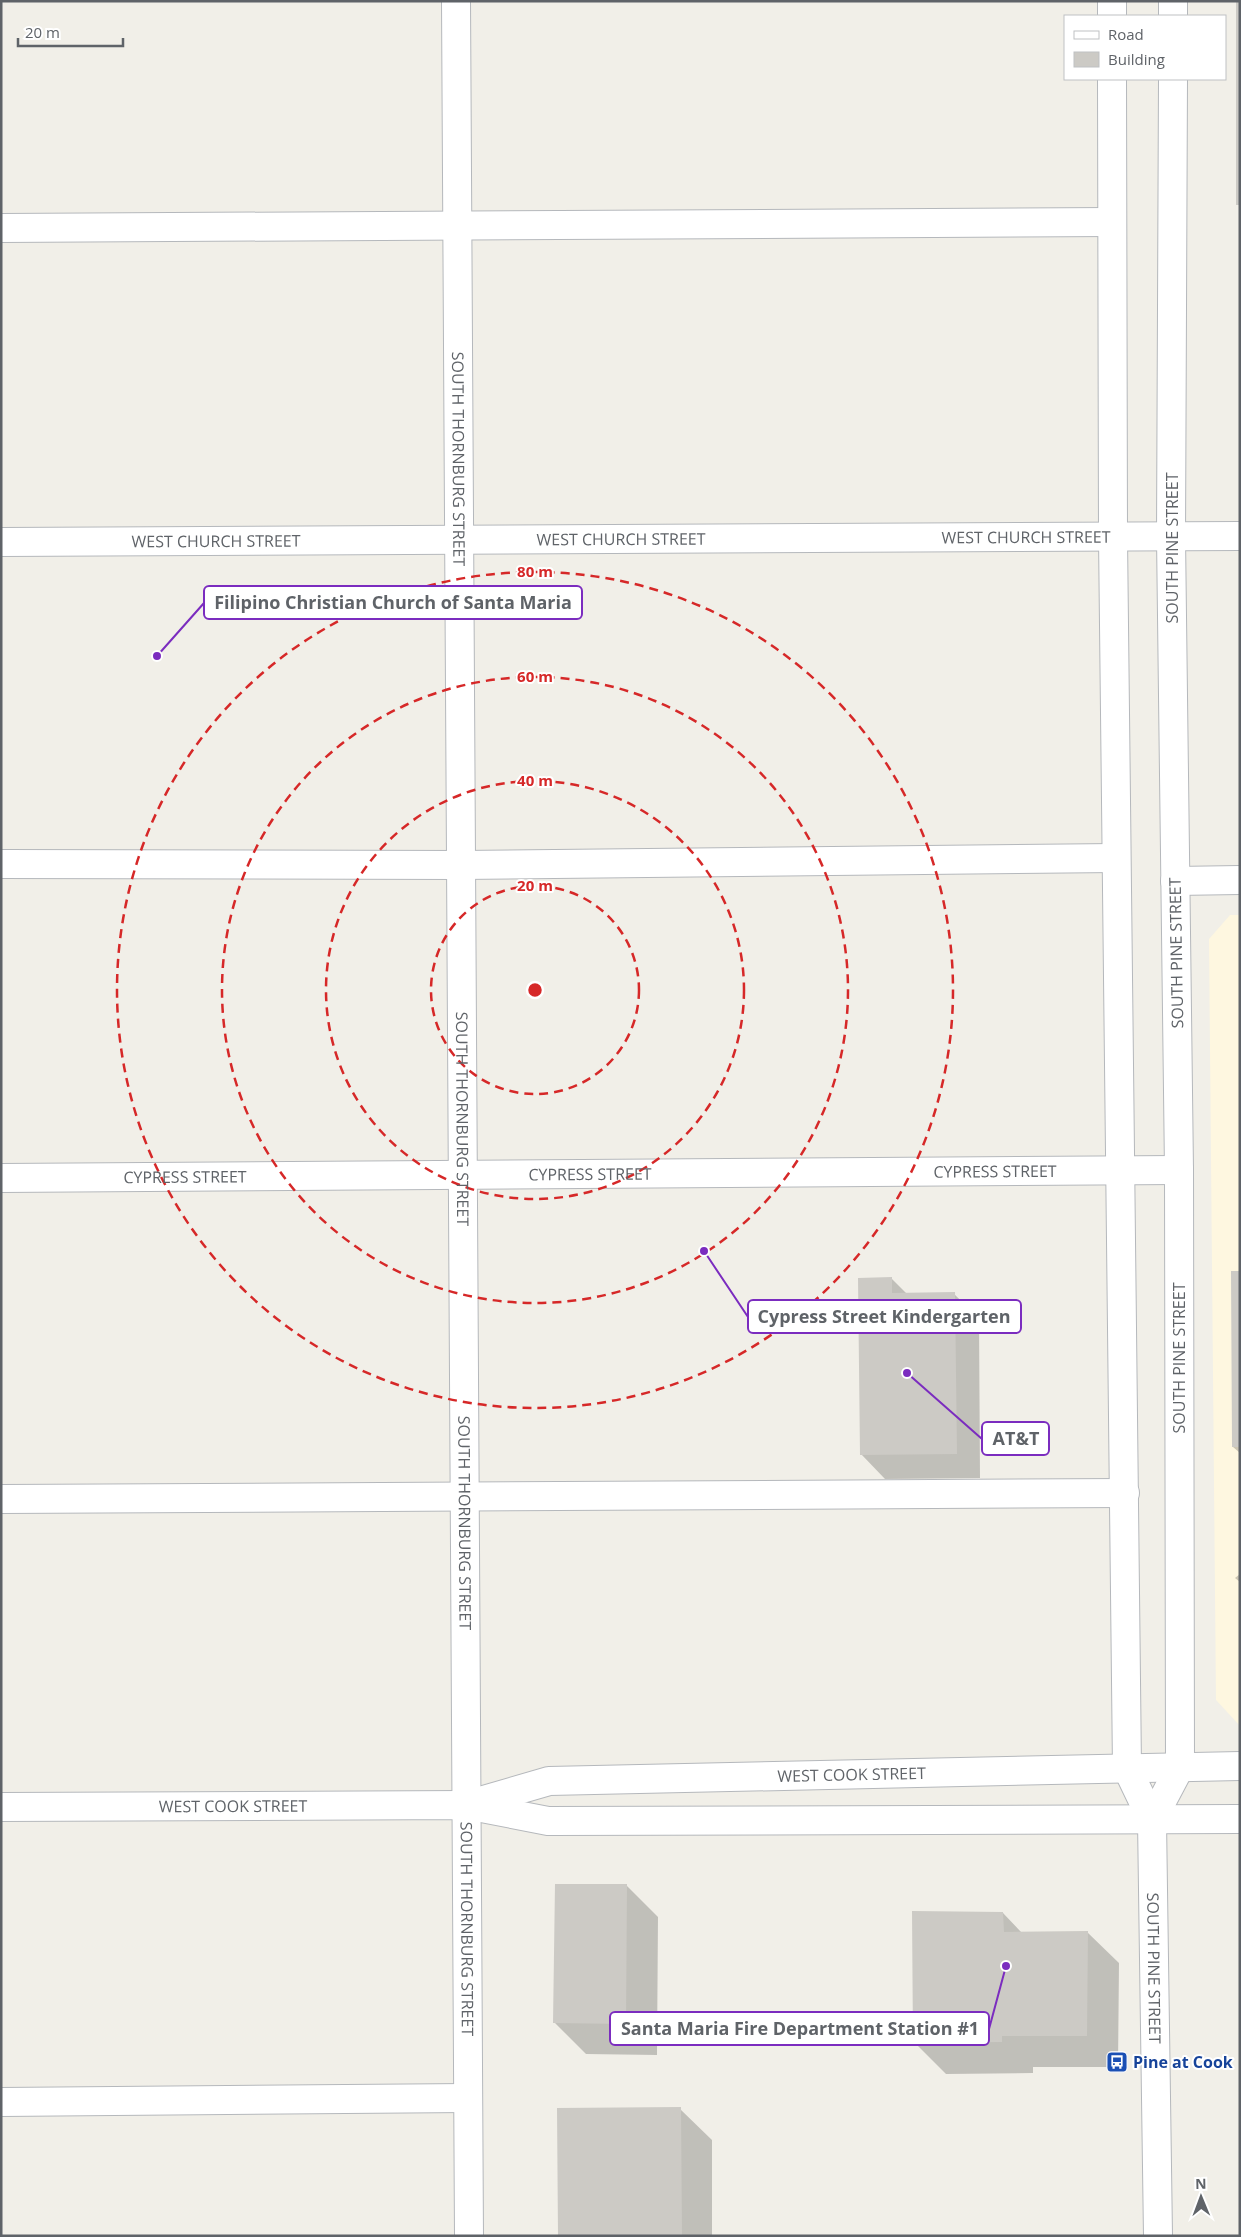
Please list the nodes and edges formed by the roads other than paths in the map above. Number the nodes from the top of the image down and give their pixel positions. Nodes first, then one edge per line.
1 (456, 1) edge
2 (1112, 1) edge
3 (1174, 1) edge
4 (1112, 15) edge
5 (1173, 15) edge
6 (1112, 80) edge
7 (1173, 80) edge
8 (1112, 222) junction
9 (457, 226) junction
10 (1, 228) edge
11 (1240, 536) edge
12 (1113, 537) junction
13 (1171, 537) junction
14 (459, 540) junction
15 (1, 542) edge
16 (1116, 858) junction
17 (1, 864) edge
18 (461, 865) junction
19 (1240, 880) edge
20 (1176, 881) junction
21 (1179, 1170) junction
22 (1120, 1171) junction
23 (463, 1175) junction
24 (1, 1178) edge
25 (1125, 1493) junction
26 (465, 1496) junction
27 (1, 1498) edge
28 (1240, 1766) edge
29 (1180, 1767) junction
30 (1127, 1768) junction
31 (466, 1805) junction
32 (1, 1807) edge
33 (1240, 1819) edge
34 (1152, 1820) junction
35 (468, 2098) junction
36 (1, 2102) edge
37 (469, 2236) edge
38 (1158, 2236) edge

1 - 9 street, SOUTH THORNBURG STREET
2 - 4 street
3 - 5 street
6 - 8 street, SOUTH PINE STREET
7 - 13 street, SOUTH PINE STREET
8 - 9 street
8 - 12 street, SOUTH PINE STREET
9 - 10 street
9 - 14 street, SOUTH THORNBURG STREET
11 - 13 street, WEST CHURCH STREET
12 - 13 street, WEST CHURCH STREET
12 - 14 street, WEST CHURCH STREET
12 - 16 street, SOUTH PINE STREET
13 - 20 street, SOUTH PINE STREET
14 - 15 street, WEST CHURCH STREET
14 - 18 street, SOUTH THORNBURG STREET
16 - 18 street
16 - 22 street, SOUTH PINE STREET
17 - 18 street
18 - 23 street, SOUTH THORNBURG STREET
19 - 20 street
20 - 21 street, SOUTH PINE STREET
21 - 22 street, CYPRESS STREET
21 - 29 street, SOUTH PINE STREET
22 - 23 street, CYPRESS STREET
22 - 25 street, SOUTH PINE STREET
23 - 24 street, CYPRESS STREET
23 - 26 street, SOUTH THORNBURG STREET
25 - 26 street
25 - 30 street, SOUTH PINE STREET
26 - 27 street
26 - 31 street, SOUTH THORNBURG STREET
28 - 29 street, WEST COOK STREET
29 - 30 street, WEST COOK STREET
29 - 34 street, SOUTH PINE STREET
30 - 31 street, WEST COOK STREET
30 - 34 street, SOUTH PINE STREET
31 - 32 street, WEST COOK STREET
31 - 34 street, WEST COOK STREET
31 - 35 street, SOUTH THORNBURG STREET
33 - 34 street, WEST COOK STREET
34 - 38 street, SOUTH PINE STREET
35 - 36 street
35 - 37 street, SOUTH THORNBURG STREET

